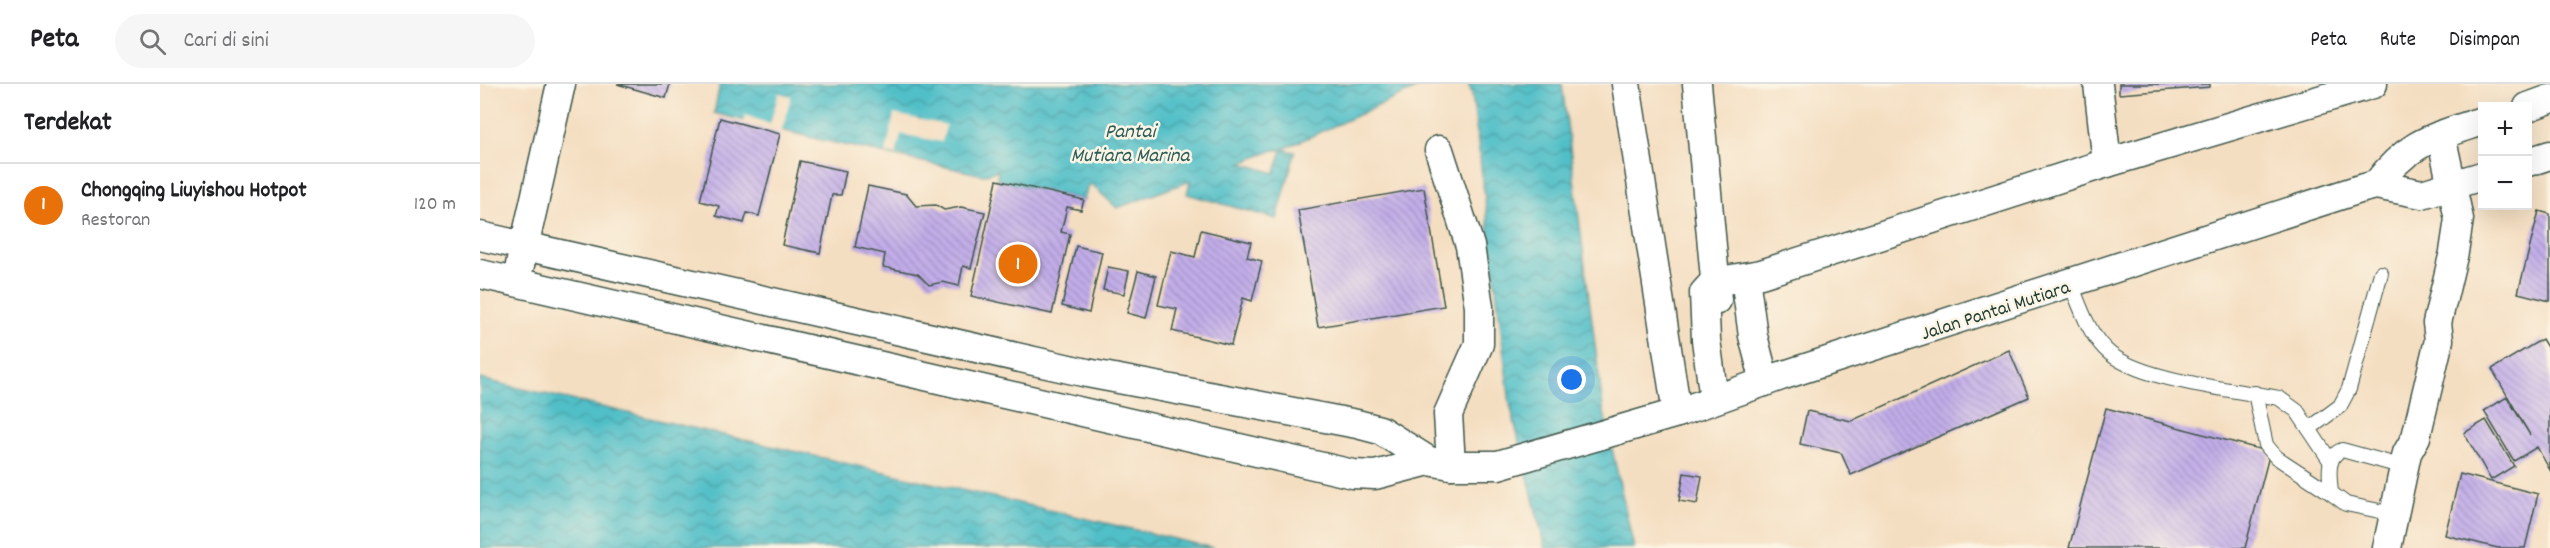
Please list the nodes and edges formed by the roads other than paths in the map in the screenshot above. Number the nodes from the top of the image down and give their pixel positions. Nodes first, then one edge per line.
1 (561, 84) edge
2 (1626, 84) edge
3 (1697, 84) edge
4 (2097, 84) edge
5 (2373, 84) edge
6 (2550, 99) edge
7 (2532, 106) edge
8 (2478, 123) edge
9 (2441, 135) junction
10 (1439, 150) dead end
11 (2550, 155) edge
12 (2532, 161) edge
13 (2107, 163) junction
14 (2478, 177) edge
15 (2453, 184) junction
16 (2376, 185) junction
17 (480, 236) edge
18 (524, 246) junction
19 (2381, 273) dead end
20 (480, 274) edge
21 (1753, 276) junction
22 (516, 282) junction
23 (1714, 282) junction
24 (2071, 284) junction
25 (1773, 379) junction
26 (2255, 393) junction
27 (1724, 395) junction
28 (1677, 413) junction
29 (2309, 429) junction
30 (2406, 460) junction
31 (2331, 462) junction
32 (1440, 463) junction
33 (2331, 493) junction
34 (2394, 514) junction
35 (2387, 548) edge

1 - 18 street
2 - 28 street
3 - 23 street
4 - 13 street
5 - 13 street
6 - 7 street
8 - 9 street
9 - 15 street
9 - 16 street
10 - 32 street
11 - 12 street
13 - 21 street
14 - 15 street, Jalan Pantai Mutiara
15 - 16 street, Jalan Pantai Mutiara
15 - 30 street
16 - 24 street, Jalan Pantai Mutiara
17 - 18 street
18 - 22 street
18 - 32 street
19 - 29 lane
20 - 22 street, Jalan Pantai Mutiara
21 - 23 street
21 - 25 street
22 - 32 street, Jalan Pantai Mutiara
23 - 27 street
24 - 25 street, Jalan Pantai Mutiara
24 - 26 lane
25 - 27 street, Jalan Pantai Mutiara
26 - 29 lane
26 - 33 lane
27 - 28 street, Jalan Pantai Mutiara
28 - 32 street, Jalan Pantai Mutiara
29 - 31 lane
30 - 31 lane
30 - 34 street
31 - 33 lane
33 - 34 lane
34 - 35 street

